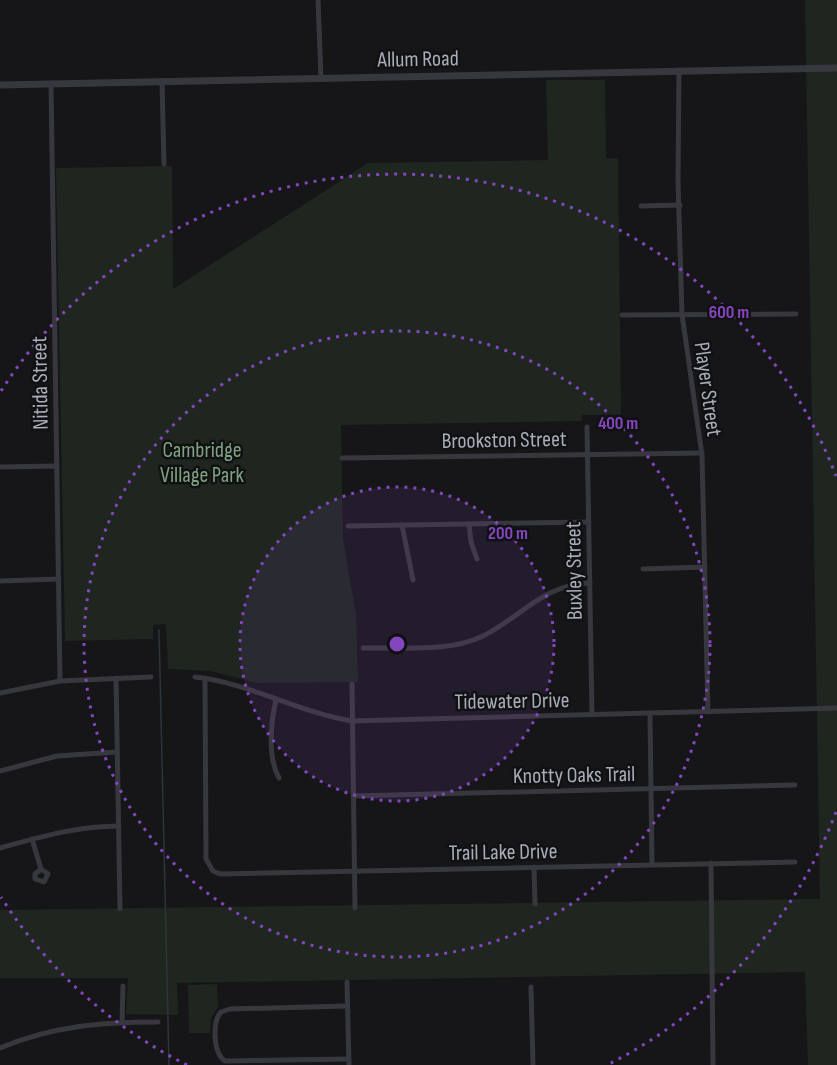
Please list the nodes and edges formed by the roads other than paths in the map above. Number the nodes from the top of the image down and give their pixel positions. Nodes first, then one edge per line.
1 (318, 0) edge
2 (837, 68) edge
3 (679, 70) junction
4 (321, 78) junction
5 (162, 81) junction
6 (51, 84) junction
7 (0, 85) edge
8 (164, 164) dead end
9 (680, 205) junction
10 (641, 206) dead end
11 (682, 314) junction
12 (796, 314) dead end
13 (622, 315) dead end
14 (587, 427) dead end
15 (702, 453) junction
16 (588, 455) junction
17 (342, 458) dead end
18 (57, 466) junction
19 (0, 467) edge
20 (589, 522) junction
21 (469, 524) junction
22 (348, 525) dead end
23 (402, 525) junction
24 (477, 559) dead end
25 (705, 567) junction
26 (643, 569) dead end
27 (59, 579) junction
28 (413, 580) dead end
29 (0, 581) edge
30 (590, 583) junction
31 (363, 648) dead end
32 (152, 677) dead end
33 (195, 677) dead end
34 (116, 678) junction
35 (205, 678) junction
36 (60, 681) junction
37 (352, 684) dead end
38 (0, 693) edge
39 (276, 699) junction
40 (837, 708) edge
41 (708, 712) junction
42 (650, 714) junction
43 (592, 715) junction
44 (352, 721) junction
45 (117, 752) junction
46 (0, 771) edge
47 (279, 777) dead end
48 (795, 785) dead end
49 (651, 789) junction
50 (353, 796) junction
51 (119, 826) junction
52 (32, 839) junction
53 (0, 848) edge
54 (795, 862) dead end
55 (711, 863) junction
56 (652, 864) junction
57 (534, 867) junction
58 (41, 869) dead end
59 (354, 872) junction
60 (535, 904) dead end
61 (355, 908) dead end
62 (120, 909) dead end
63 (347, 982) dead end
64 (123, 986) dead end
65 (531, 987) dead end
66 (347, 1006) junction
67 (122, 1022) junction
68 (158, 1022) dead end
69 (0, 1048) edge
70 (349, 1062) edge
71 (533, 1065) edge
72 (713, 1065) edge

1 - 4 street
2 - 3 street, Allum Road
3 - 4 street, Allum Road
3 - 9 street, Player Street
4 - 5 street, Allum Road
5 - 6 street, Allum Road
5 - 8 street
6 - 7 street, Allum Road
6 - 18 street, Nitida Street
9 - 10 street
9 - 11 street, Player Street
11 - 12 street
11 - 13 street
11 - 15 street, Player Street
14 - 16 street, Buxley Street
15 - 16 street, Brookston Street
15 - 25 street, Player Street
16 - 17 street, Brookston Street
16 - 20 street, Buxley Street
18 - 19 street
18 - 27 street, Nitida Street
20 - 21 street
20 - 30 street, Buxley Street
21 - 23 street
21 - 24 street
22 - 23 street
23 - 28 street
25 - 26 street
25 - 41 street, Player Street
27 - 29 street
27 - 36 street, Nitida Street
30 - 31 street
30 - 43 street, Buxley Street
32 - 34 street
33 - 35 street, Tidewater Drive
34 - 36 street
34 - 45 street
35 - 39 street, Tidewater Drive
35 - 59 street, Trail Lake Drive
36 - 38 street
37 - 44 street
39 - 44 street, Tidewater Drive
39 - 47 street
40 - 41 street, Tidewater Drive
41 - 42 street, Tidewater Drive
42 - 43 street, Tidewater Drive
42 - 49 street
43 - 44 street, Tidewater Drive
44 - 50 street
45 - 46 street
45 - 51 street
48 - 49 street, Knotty Oaks Trail
49 - 50 street, Knotty Oaks Trail
49 - 56 street
50 - 59 street
51 - 52 street
51 - 62 street
52 - 53 street
52 - 58 street
54 - 55 street, Trail Lake Drive
55 - 56 street, Trail Lake Drive
55 - 72 street
56 - 57 street, Trail Lake Drive
57 - 59 street, Trail Lake Drive
57 - 60 street
59 - 61 street
63 - 66 street
64 - 67 street
65 - 71 street
66 - 70 street
66 - 70 street
67 - 68 street
67 - 69 street

